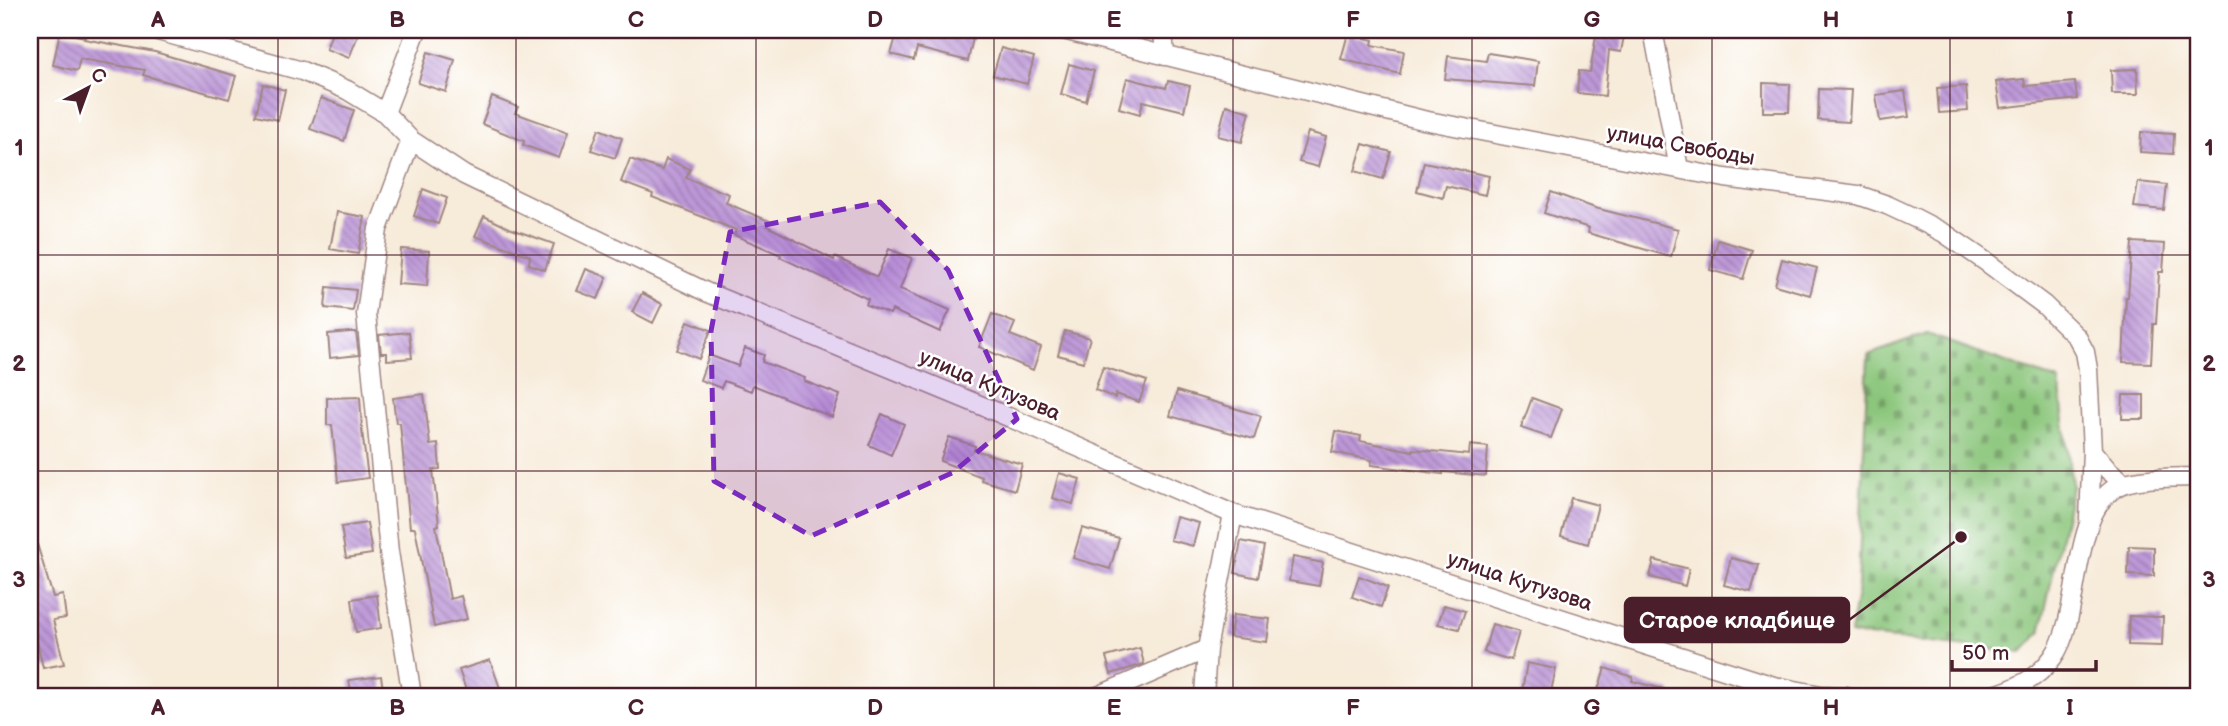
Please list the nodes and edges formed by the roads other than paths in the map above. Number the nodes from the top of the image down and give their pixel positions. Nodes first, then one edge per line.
1 (154, 30) edge
2 (417, 30) edge
3 (1063, 30) edge
4 (1163, 30) edge
5 (1653, 30) edge
6 (177, 32) edge
7 (1165, 56) junction
8 (385, 113) junction
9 (411, 140) junction
10 (1679, 169) junction
11 (2092, 451) junction
12 (2198, 477) edge
13 (2124, 484) junction
14 (1233, 514) junction
15 (2089, 519) junction
16 (1207, 649) junction
17 (412, 696) edge
18 (1098, 696) edge
19 (1205, 696) edge
20 (1846, 696) edge
21 (1991, 696) edge

1 - 6 street, улица Кутузова
2 - 8 street
3 - 7 street, улица Свободы
4 - 7 street
5 - 10 street
6 - 8 street, улица Кутузова
7 - 10 street, улица Свободы
8 - 9 street, улица Кутузова
9 - 14 street, улица Кутузова
9 - 17 street
10 - 11 street, улица Свободы
11 - 13 street
11 - 15 street, улица Свободы
12 - 13 street
13 - 15 street
14 - 16 street
14 - 20 street, улица Кутузова
15 - 21 street
16 - 18 street
16 - 19 street

